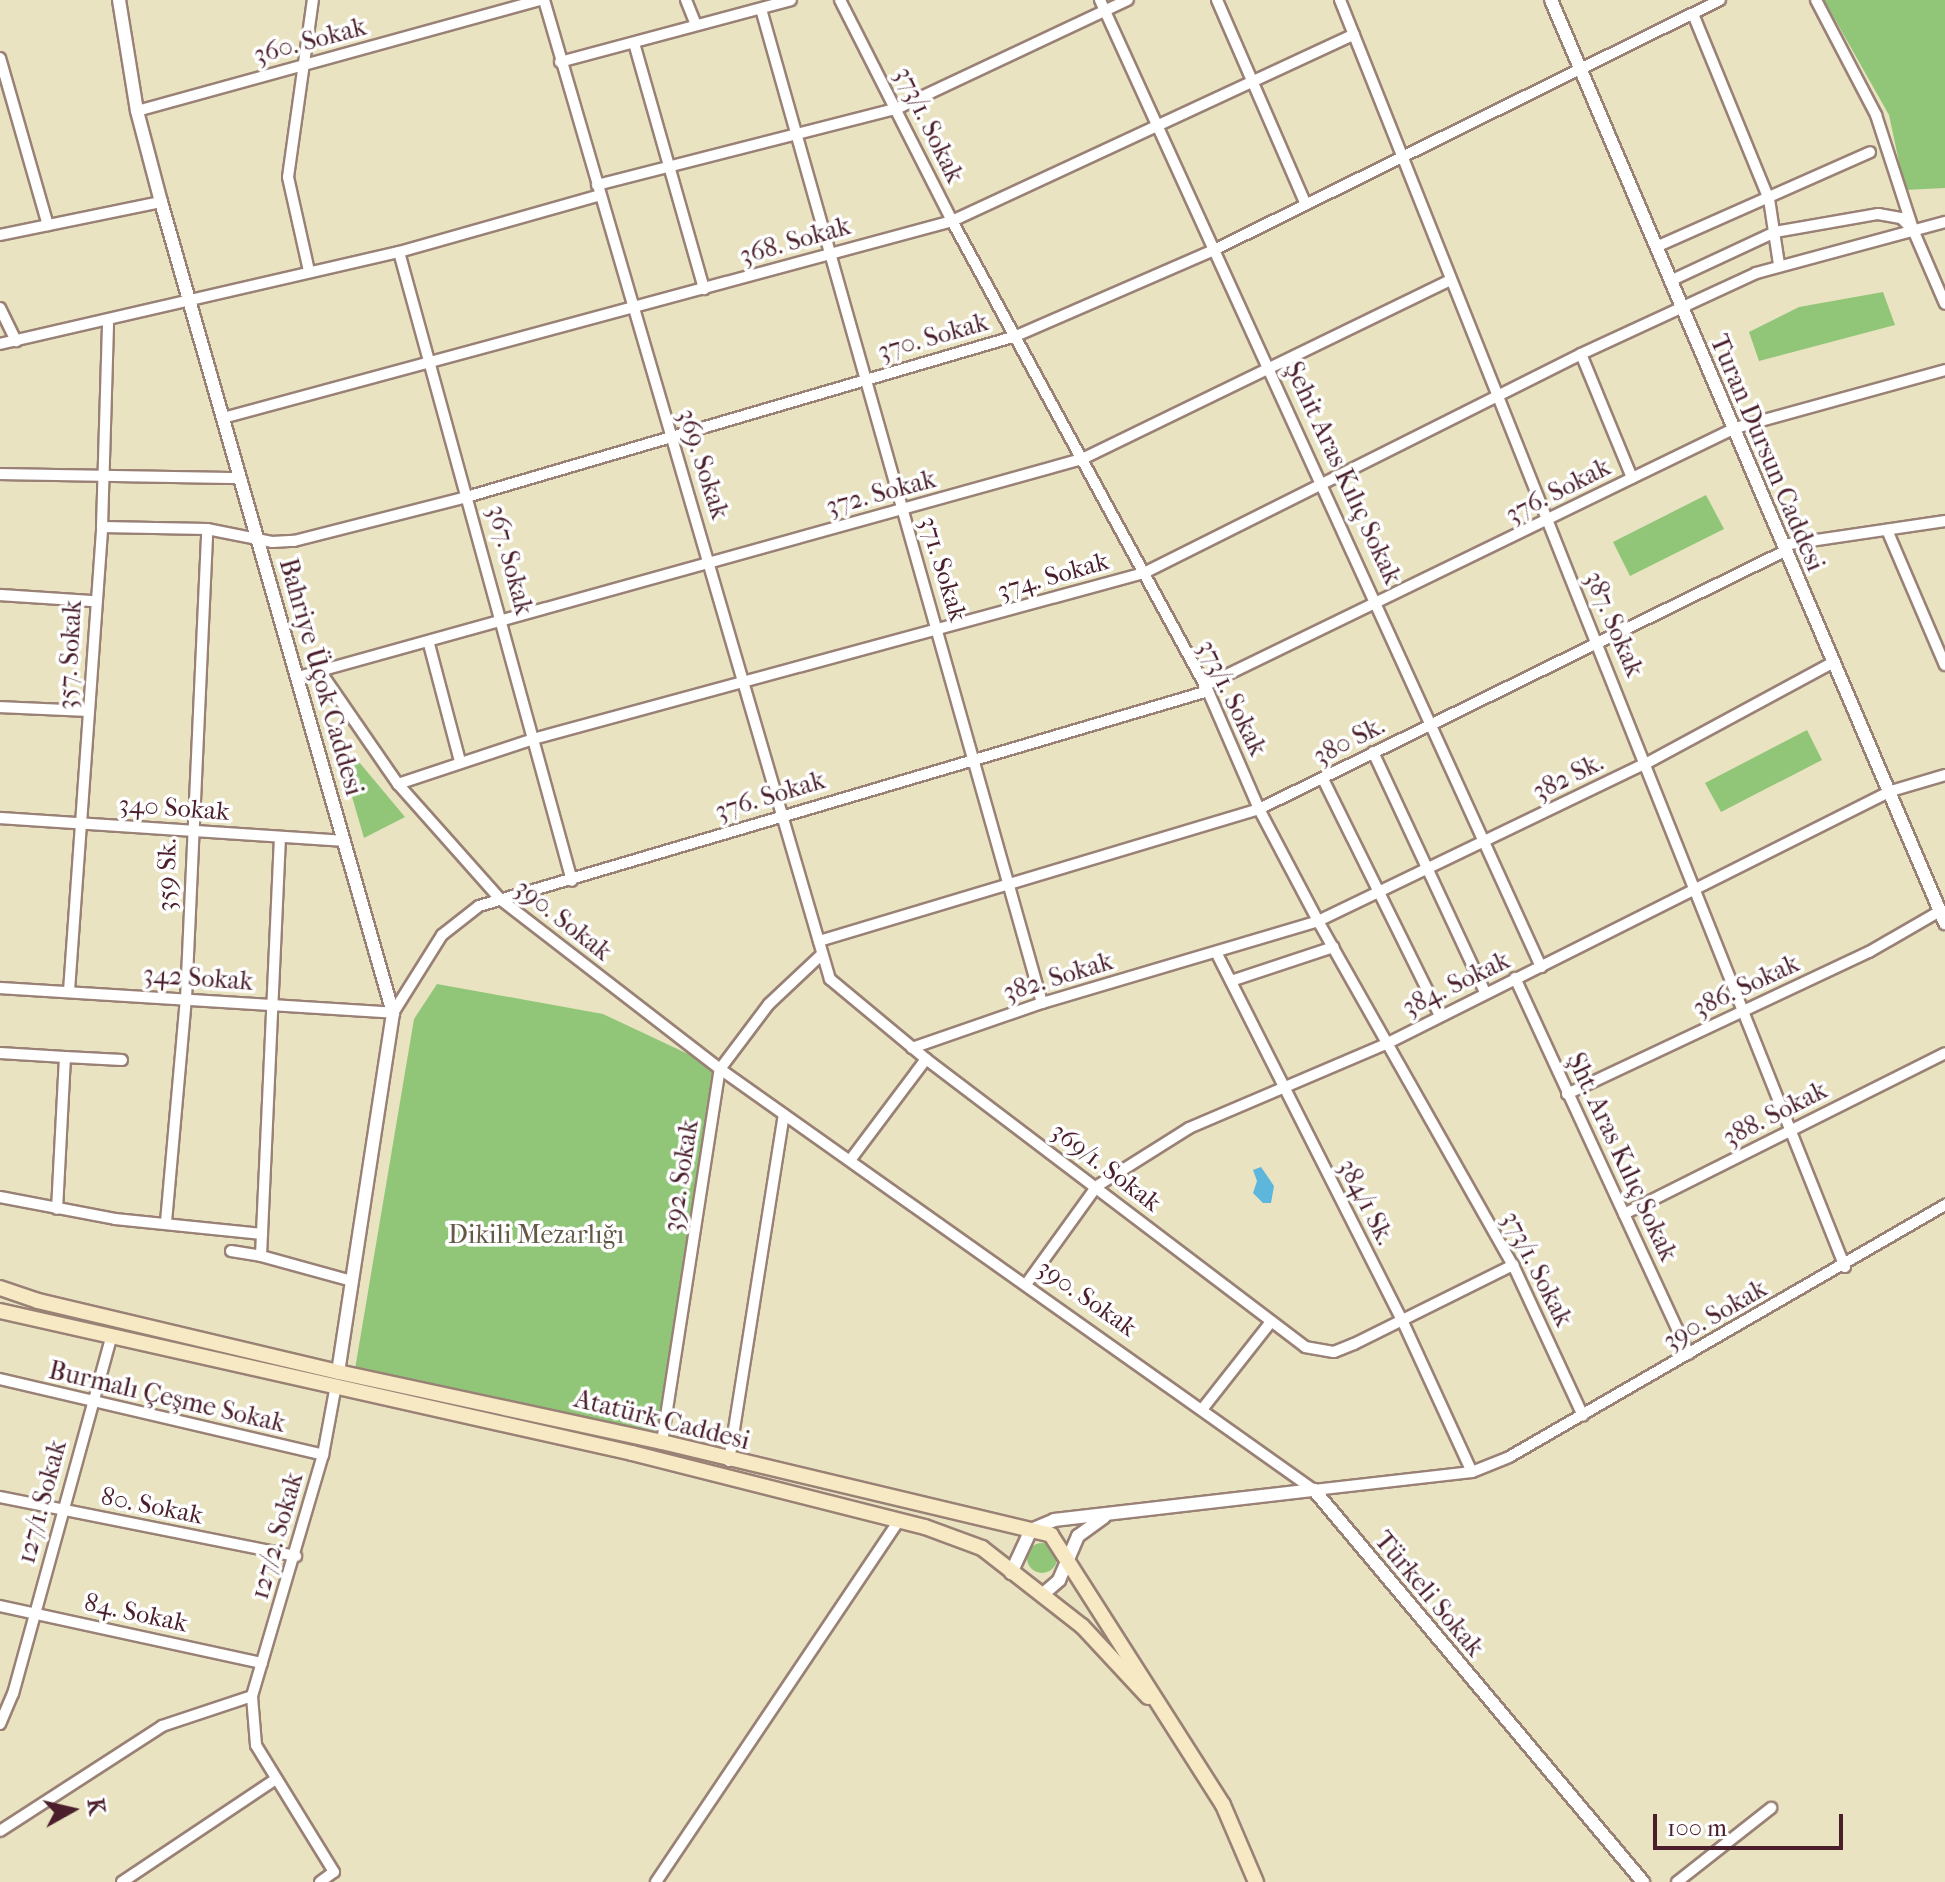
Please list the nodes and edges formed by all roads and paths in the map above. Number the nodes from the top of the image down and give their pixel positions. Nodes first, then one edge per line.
1 (119, 0) edge
2 (313, 0) edge
3 (542, 0) edge
4 (686, 0) edge
5 (791, 0) edge
6 (840, 0) edge
7 (1100, 0) edge
8 (1128, 0) edge
9 (1217, 0) edge
10 (1340, 0) edge
11 (1551, 0) edge
12 (1720, 0) edge
13 (1816, 0) edge
14 (761, 9) junction
15 (1105, 11) junction
16 (1693, 14) junction
17 (696, 25) junction
18 (1354, 34) junction
19 (634, 43) junction
20 (0, 58) edge
21 (560, 62) junction
22 (305, 65) junction
23 (1580, 69) junction
24 (1251, 82) junction
25 (898, 108) junction
26 (137, 111) junction
27 (1155, 123) junction
28 (795, 130) junction
29 (1870, 152) dead end
30 (1400, 156) junction
31 (670, 166) junction
32 (598, 190) junction
33 (1769, 199) junction
34 (161, 202) junction
35 (1306, 205) junction
36 (952, 221) junction
37 (1945, 222) edge
38 (48, 225) junction
39 (1775, 232) junction
40 (1914, 232) junction
41 (0, 235) edge
42 (1656, 247) junction
43 (1216, 249) junction
44 (399, 252) junction
45 (828, 255) junction
46 (1779, 264) junction
47 (309, 271) junction
48 (1449, 281) junction
49 (1670, 281) junction
50 (704, 289) junction
51 (188, 300) junction
52 (1945, 304) edge
53 (0, 308) edge
54 (1681, 308) junction
55 (634, 311) junction
56 (108, 321) junction
57 (1016, 336) junction
58 (16, 341) junction
59 (0, 344) edge
60 (1581, 354) junction
61 (429, 365) junction
62 (1270, 368) junction
63 (1945, 370) edge
64 (865, 381) junction
65 (1495, 399) junction
66 (223, 418) junction
67 (1735, 428) junction
68 (670, 437) junction
69 (1082, 459) junction
70 (105, 473) junction
71 (0, 474) edge
72 (240, 478) junction
73 (1632, 478) junction
74 (1322, 486) junction
75 (470, 496) junction
76 (902, 511) junction
77 (1945, 521) edge
78 (1546, 523) junction
79 (102, 527) junction
80 (207, 529) junction
81 (1887, 530) junction
82 (261, 540) junction
83 (1784, 548) junction
84 (712, 564) junction
85 (1144, 573) junction
86 (0, 595) edge
87 (94, 601) junction
88 (1379, 603) junction
89 (503, 623) junction
90 (939, 631) junction
91 (429, 644) junction
92 (1599, 644) junction
93 (1832, 663) junction
94 (1945, 665) edge
95 (322, 674) junction
96 (298, 677) junction
97 (740, 681) junction
98 (1206, 689) junction
99 (0, 707) edge
100 (89, 711) junction
101 (1432, 723) junction
102 (533, 739) junction
103 (1373, 752) junction
104 (976, 760) junction
105 (460, 761) junction
106 (1647, 763) junction
107 (1945, 775) edge
108 (1323, 779) junction
109 (398, 784) junction
110 (1891, 791) junction
111 (1259, 809) junction
112 (779, 815) junction
113 (0, 818) edge
114 (82, 824) junction
115 (190, 830) junction
116 (280, 837) junction
117 (344, 841) junction
118 (1486, 842) junction
119 (1426, 870) junction
120 (572, 881) junction
121 (1696, 884) junction
122 (1006, 886) junction
123 (1379, 895) junction
124 (500, 899) junction
125 (1943, 917) edge
126 (1318, 921) junction
127 (819, 941) junction
128 (1334, 947) junction
129 (1217, 954) junction
130 (821, 955) junction
131 (1541, 967) junction
132 (1515, 978) junction
133 (1231, 981) junction
134 (0, 988) edge
135 (69, 991) junction
136 (1485, 992) junction
137 (186, 999) junction
138 (1042, 1003) junction
139 (273, 1005) junction
140 (1745, 1010) junction
141 (393, 1013) junction
142 (1440, 1016) junction
143 (1388, 1043) junction
144 (912, 1048) junction
145 (0, 1053) edge
146 (1945, 1053) edge
147 (65, 1057) junction
148 (926, 1059) junction
149 (122, 1060) dead end
150 (720, 1069) junction
151 (1283, 1088) junction
152 (1567, 1094) junction
153 (784, 1114) junction
154 (1793, 1129) junction
155 (851, 1159) junction
156 (1097, 1186) junction
157 (0, 1197) edge
158 (1945, 1205) edge
159 (57, 1209) junction
160 (1624, 1214) junction
161 (166, 1222) junction
162 (262, 1234) junction
163 (231, 1251) dead end
164 (261, 1256) junction
165 (1513, 1265) junction
166 (1845, 1267) junction
167 (352, 1281) junction
168 (1027, 1283) junction
169 (0, 1288) edge
170 (0, 1311) edge
171 (1402, 1320) junction
172 (1271, 1322) junction
173 (111, 1337) junction
174 (1689, 1354) junction
175 (0, 1379) edge
176 (337, 1379) junction
177 (91, 1404) junction
178 (1204, 1407) junction
179 (1583, 1416) junction
180 (662, 1442) junction
181 (323, 1455) junction
182 (729, 1461) junction
183 (1472, 1472) junction
184 (1314, 1490) junction
185 (0, 1497) edge
186 (63, 1511) junction
187 (1111, 1513) junction
188 (899, 1520) junction
189 (1031, 1530) junction
190 (296, 1556) junction
191 (1069, 1558) junction
192 (1011, 1573) junction
193 (1042, 1595) junction
194 (0, 1606) edge
195 (35, 1613) junction
196 (262, 1663) junction
197 (252, 1696) junction
198 (0, 1724) edge
199 (1196, 1762) junction
200 (276, 1779) junction
201 (1771, 1808) dead end
202 (0, 1831) edge
203 (122, 1882) edge
204 (320, 1882) edge
205 (656, 1882) edge
206 (1256, 1882) edge
207 (1643, 1882) edge
208 (1677, 1882) edge

1 - 26 street, Bahriye Üçok Caddesi
2 - 22 street
3 - 21 street, 369. Sokak
3 - 22 street, 360. Sokak
4 - 17 street
5 - 14 street
6 - 25 street, 373/1. Sokak
7 - 15 street, Şehit Aras Kılıç Sokak
8 - 15 street
9 - 24 street
10 - 18 street, 387. Sokak
11 - 23 street, Turan Dursun Caddesi
12 - 16 street, 370. Sokak
13 - 40 street
14 - 17 street
14 - 28 street, 371. Sokak
15 - 25 street
15 - 27 street, Şehit Aras Kılıç Sokak
16 - 23 street, 370. Sokak
16 - 33 street
17 - 19 street
18 - 24 street, 368. Sokak
18 - 30 street, 387. Sokak
19 - 21 street
19 - 31 street
20 - 38 street
21 - 32 street, 369. Sokak
22 - 26 street, 360. Sokak
22 - 47 street
23 - 30 street, 370. Sokak
23 - 42 street, Turan Dursun Caddesi
24 - 27 street, 368. Sokak
24 - 35 street
25 - 28 street
25 - 36 street, 373/1. Sokak
26 - 34 street, Bahriye Üçok Caddesi
27 - 36 street, 368. Sokak
27 - 43 street, Şehit Aras Kılıç Sokak
28 - 31 street
28 - 45 street, 371. Sokak
29 - 33 street
30 - 35 street, 370. Sokak
30 - 48 street, 387. Sokak
31 - 32 street
31 - 50 street
32 - 44 street
32 - 55 street, 369. Sokak
33 - 39 street
33 - 42 street
34 - 38 street
34 - 51 street, Bahriye Üçok Caddesi
35 - 43 street, 370. Sokak
36 - 45 street, 368. Sokak
36 - 57 street, 373/1. Sokak
37 - 40 street, 374. Sokak
38 - 41 street
39 - 40 street
39 - 46 street
39 - 49 street
40 - 46 street, 374. Sokak
40 - 52 street
42 - 49 street, Turan Dursun Caddesi
43 - 57 street, 370. Sokak
43 - 62 street, Şehit Aras Kılıç Sokak
44 - 47 street
44 - 61 street, 367. Sokak
45 - 50 street, 368. Sokak
45 - 64 street, 371. Sokak
46 - 54 street, 374. Sokak
47 - 51 street
48 - 62 street, 372. Sokak
48 - 65 street, 387. Sokak
49 - 54 street, Turan Dursun Caddesi
50 - 55 street, 368. Sokak
51 - 56 street
51 - 66 street, Bahriye Üçok Caddesi
53 - 58 street
54 - 60 street, 374. Sokak
54 - 67 street, Turan Dursun Caddesi
55 - 61 street, 368. Sokak
55 - 68 street, 369. Sokak
56 - 58 street
56 - 70 street, 357. Sokak
57 - 64 street, 370. Sokak
57 - 69 street, 373/1. Sokak
58 - 59 street
60 - 65 street, 374. Sokak
60 - 73 street
61 - 66 street, 368. Sokak
61 - 75 street, 367. Sokak
62 - 69 street, 372. Sokak
62 - 74 street, Şehit Aras Kılıç Sokak
63 - 67 street, 376. Sokak
64 - 68 street, 370. Sokak
64 - 76 street, 371. Sokak
65 - 74 street, 374. Sokak
65 - 78 street, 387. Sokak
66 - 72 street, Bahriye Üçok Caddesi
67 - 73 street, 376. Sokak
67 - 83 street, Turan Dursun Caddesi
68 - 75 street, 370. Sokak
68 - 84 street, 369. Sokak
69 - 76 street, 372. Sokak
69 - 85 street, 373/1. Sokak
70 - 71 street
70 - 72 street
70 - 79 street, 357. Sokak
72 - 82 street, Bahriye Üçok Caddesi
73 - 78 street, 376. Sokak
74 - 85 street, 374. Sokak
74 - 88 street, Şehit Aras Kılıç Sokak
75 - 82 street, 370. Sokak
75 - 89 street, 367. Sokak
76 - 84 street, 372. Sokak
76 - 90 street, 371. Sokak
77 - 81 street, 380 Sk.
78 - 88 street, 376. Sokak
78 - 92 street, 387. Sokak
79 - 80 street, 370. Sokak
79 - 87 street, 357. Sokak
80 - 82 street, 370. Sokak
80 - 115 street, 359 Sk.
81 - 83 street, 380 Sk.
81 - 94 street
82 - 96 street, Bahriye Üçok Caddesi
83 - 92 street, 380 Sk.
83 - 93 street, Turan Dursun Caddesi
84 - 89 street, 372. Sokak
84 - 97 street, 369. Sokak
85 - 90 street, 374. Sokak
85 - 98 street, 373/1. Sokak
86 - 87 street
87 - 100 street, 357. Sokak
88 - 98 street, 376. Sokak
88 - 101 street, Şehit Aras Kılıç Sokak
89 - 91 street, 372. Sokak
89 - 102 street, 367. Sokak
90 - 97 street, 374. Sokak
90 - 104 street, 371. Sokak
91 - 95 street, 372. Sokak
91 - 105 street
92 - 101 street, 380 Sk.
92 - 106 street, 387. Sokak
93 - 106 street, 382 Sk.
93 - 110 street, Turan Dursun Caddesi
95 - 96 street, 372. Sokak
95 - 109 street, 390. Sokak
96 - 117 street, Bahriye Üçok Caddesi
97 - 102 street, 374. Sokak
97 - 112 street, 369. Sokak
98 - 104 street, 376. Sokak
98 - 111 street, 373/1. Sokak
99 - 100 street
100 - 114 street, 357. Sokak
101 - 103 street, 380 Sk.
101 - 118 street, Şehit Aras Kılıç Sokak
102 - 105 street, 374. Sokak
102 - 120 street, 367. Sokak
103 - 108 street, 380 Sk.
103 - 119 street
104 - 112 street, 376. Sokak
104 - 122 street, 371. Sokak
105 - 109 street, 374. Sokak
106 - 118 street, 382 Sk.
106 - 121 street, 387. Sokak
107 - 110 street, 384. Sokak
108 - 111 street, 380 Sk.
108 - 123 street
109 - 124 street, 390. Sokak
110 - 121 street, 384. Sokak
110 - 125 street, Turan Dursun Caddesi
111 - 122 street, 380 Sk.
111 - 126 street, 373/1. Sokak
112 - 120 street, 376. Sokak
112 - 127 street, 369. Sokak
113 - 114 street, 340 Sokak
114 - 115 street, 340 Sokak
114 - 135 street, 357. Sokak
115 - 116 street, 340 Sokak
115 - 137 street, 359 Sk.
116 - 117 street, 340 Sokak
116 - 139 street
117 - 141 street, Bahriye Üçok Caddesi
118 - 119 street, 382 Sk.
118 - 131 street, Şehit Aras Kılıç Sokak
119 - 123 street, 382 Sk.
119 - 136 street
120 - 124 street, 376. Sokak
121 - 131 street, 384. Sokak
121 - 140 street, 387. Sokak
122 - 127 street, 380 Sk.
122 - 138 street, 371. Sokak
123 - 126 street, 382 Sk.
123 - 142 street
124 - 141 street, 376. Sokak
124 - 150 street, 390. Sokak
125 - 140 street, 386. Sokak
126 - 128 street, 373/1. Sokak
126 - 129 street, 382. Sokak
127 - 130 street, 369/1. Sokak
128 - 133 street
128 - 143 street, 373/1. Sokak
129 - 133 street, 384/1 Sk.
129 - 138 street, 382. Sokak
130 - 144 street, 369/1. Sokak
130 - 150 street, 392. Sokak
131 - 132 street, 384. Sokak
132 - 136 street, 384. Sokak
132 - 152 street, Şht. Aras Kılıç Sokak
133 - 151 street, 384/1 Sk.
134 - 135 street, 342 Sokak
135 - 137 street, 342 Sokak
136 - 142 street, 384. Sokak
137 - 139 street, 342 Sokak
137 - 161 street, 359 Sk.
138 - 144 street, 382. Sokak
139 - 141 street, 342 Sokak
139 - 162 street
140 - 152 street, 386. Sokak
140 - 154 street, 387. Sokak
141 - 167 street, Bahriye Üçok Caddesi
142 - 143 street, 384. Sokak
143 - 151 street, 384. Sokak
143 - 165 street, 373/1. Sokak
144 - 148 street, 369/1. Sokak
145 - 147 street
146 - 154 street, 388. Sokak
147 - 149 street
147 - 159 street
148 - 155 street
148 - 156 street, 369/1. Sokak
150 - 153 street, 390. Sokak
150 - 180 street, 392. Sokak
151 - 156 street, 384. Sokak
151 - 171 street, 384/1 Sk.
152 - 160 street, Şht. Aras Kılıç Sokak
153 - 155 street, 390. Sokak
153 - 182 street
154 - 160 street, 388. Sokak
154 - 166 street, 387. Sokak
155 - 168 street, 390. Sokak
156 - 168 street, 384. Sokak
156 - 172 street, 369/1. Sokak
157 - 159 street
158 - 166 street, 390. Sokak
159 - 161 street
160 - 174 street, Şht. Aras Kılıç Sokak
161 - 162 street
162 - 164 street
163 - 164 street
164 - 167 street
165 - 171 street, 369/1. Sokak
165 - 179 street, 373/1. Sokak
166 - 174 street, 390. Sokak
167 - 176 street, Bahriye Üçok Caddesi
168 - 178 street, 390. Sokak
169 - 176 main road, Atatürk Caddesi
170 - 173 main road, Atatürk Caddesi
171 - 172 street, 369/1. Sokak
171 - 183 street, 384/1 Sk.
172 - 178 street
173 - 176 main road, Atatürk Caddesi
173 - 177 street, 127/1. Sokak
174 - 179 street, 390. Sokak
175 - 177 street, Burmalı Çeşme Sokak
176 - 180 main road, Atatürk Caddesi
176 - 181 street, 127/2. Sokak
176 - 188 main road, Atatürk Caddesi
177 - 181 street, Burmalı Çeşme Sokak
177 - 186 street, 127/1. Sokak
178 - 184 street, 390. Sokak
179 - 183 street, 390. Sokak
180 - 182 main road, Atatürk Caddesi
181 - 190 street, 127/2. Sokak
182 - 189 main road, Atatürk Caddesi
183 - 184 street, 390. Sokak
184 - 187 street
184 - 207 street, Türkeli Sokak
185 - 186 street, 80. Sokak
186 - 190 street, 80. Sokak
186 - 195 street, 127/1. Sokak
187 - 189 street
187 - 191 street
188 - 192 main road, Atatürk Caddesi
188 - 205 street
189 - 191 main road, Atatürk Caddesi
189 - 192 street
190 - 196 street, 127/2. Sokak
191 - 193 street
191 - 199 main road, Atatürk Caddesi
192 - 193 main road, Atatürk Caddesi
193 - 199 main road, Atatürk Caddesi
194 - 195 street, 84. Sokak
195 - 196 street, 84. Sokak
195 - 198 street, 127/1. Sokak
196 - 197 street, 127/2. Sokak
197 - 200 street, 127/2. Sokak
197 - 202 street
199 - 206 main road, Atatürk Caddesi
200 - 203 street
200 - 204 street, 127/2. Sokak
201 - 208 street

